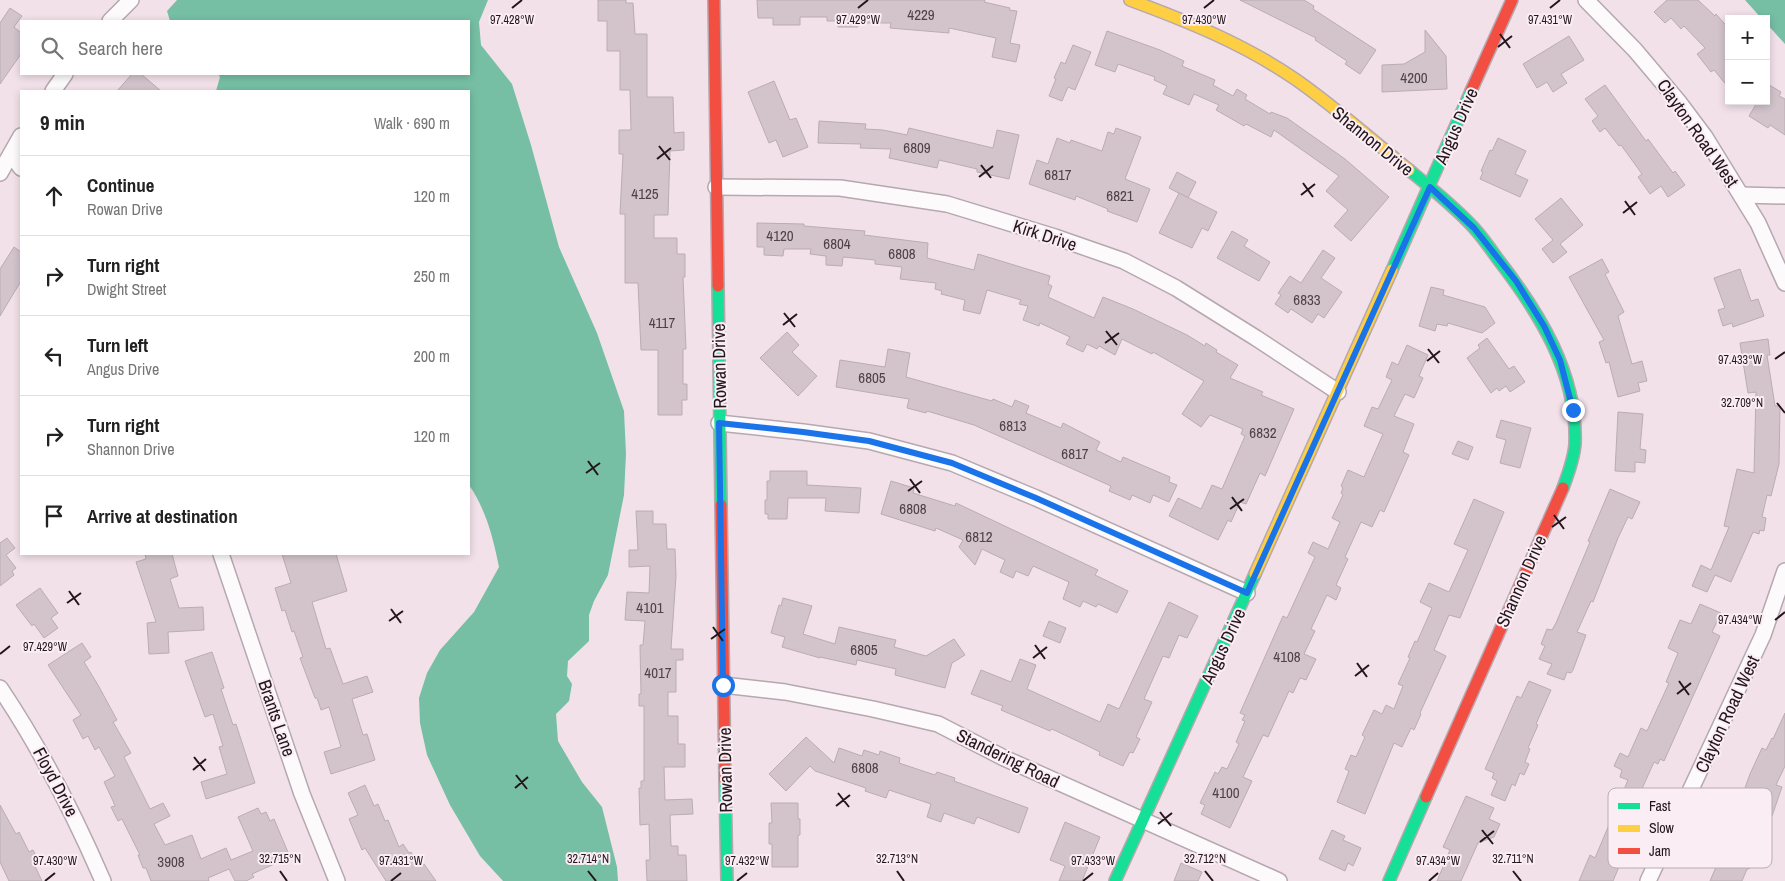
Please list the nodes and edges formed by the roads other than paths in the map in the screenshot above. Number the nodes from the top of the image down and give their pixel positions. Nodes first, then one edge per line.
1 (130, 0) edge
2 (714, 0) edge
3 (1130, 0) edge
4 (1512, 0) edge
5 (1586, 0) edge
6 (111, 20) edge
7 (64, 75) edge
8 (54, 90) edge
9 (20, 138) edge
10 (11, 154) junction
11 (20, 167) edge
12 (0, 173) edge
13 (716, 187) junction
14 (1430, 187) junction
15 (1741, 195) junction
16 (1785, 196) edge
17 (1785, 283) edge
18 (1338, 392) junction
19 (719, 423) junction
20 (221, 555) edge
21 (1785, 571) edge
22 (1247, 593) junction
23 (723, 685) junction
24 (0, 688) edge
25 (1691, 788) edge
26 (1142, 820) junction
27 (1654, 868) edge
28 (103, 881) edge
29 (337, 881) edge
30 (727, 881) edge
31 (1115, 881) edge
32 (1279, 881) edge
33 (1389, 881) edge
34 (1648, 881) edge

1 - 6 street
2 - 13 street, Rowan Drive
3 - 14 street, Shannon Drive
4 - 14 street, Angus Drive
5 - 15 street, Clayton Road West
7 - 8 street
9 - 10 street
10 - 11 street
10 - 12 street
13 - 18 street, Kirk Drive
13 - 19 street, Rowan Drive
14 - 18 street, Angus Drive
14 - 33 street, Shannon Drive
15 - 16 street
15 - 17 street, Clayton Road West
18 - 22 street, Angus Drive
19 - 22 street
19 - 23 street, Rowan Drive
20 - 29 street, Brants Lane
21 - 25 street, Clayton Road West
22 - 26 street, Angus Drive
23 - 26 street, Standering Road
23 - 30 street, Rowan Drive
24 - 28 street, Floyd Drive
26 - 31 street, Angus Drive
26 - 32 street, Standering Road
27 - 34 street, Clayton Road West

